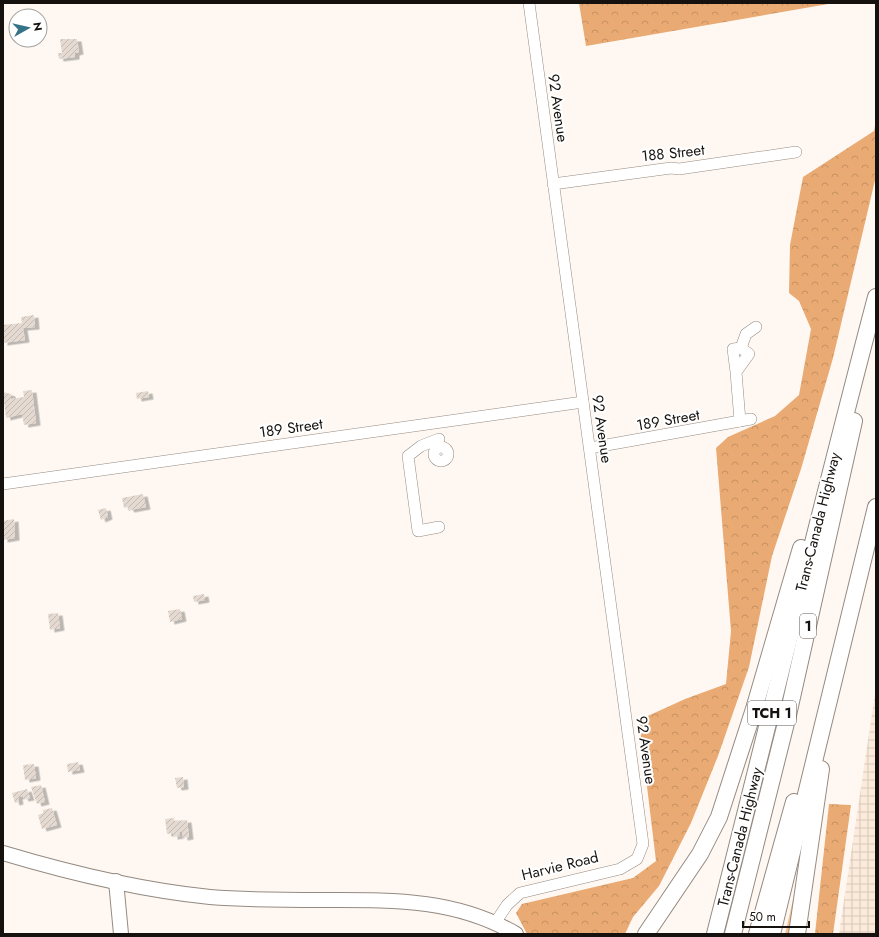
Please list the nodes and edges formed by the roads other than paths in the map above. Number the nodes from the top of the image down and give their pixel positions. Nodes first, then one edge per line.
1 (528, 3) edge
2 (796, 152) dead end
3 (554, 184) junction
4 (876, 297) edge
5 (876, 316) edge
6 (756, 327) dead end
7 (583, 402) junction
8 (436, 423) junction
9 (590, 448) junction
10 (3, 484) edge
11 (825, 491) junction
12 (876, 507) edge
13 (439, 527) dead end
14 (835, 674) junction
15 (823, 721) junction
16 (3, 853) edge
17 (637, 859) joint
18 (116, 881) junction
19 (495, 923) junction
20 (121, 934) edge
21 (516, 934) edge
22 (646, 934) edge
23 (715, 934) edge
24 (733, 934) edge
25 (757, 934) edge
26 (772, 934) edge
27 (797, 934) edge

1 - 3 street, 92 Avenue
2 - 3 street, 188 Street
3 - 7 street, 92 Avenue
4 - 11 highway, Trans-Canada Highway / TCH 1
5 - 24 highway, Trans-Canada Highway / 1
6 - 9 street, 189 Street
7 - 8 street, 189 Street
7 - 9 street, 92 Avenue
8 - 10 street, 189 Street
8 - 13 street
9 - 17 street, 92 Avenue
11 - 22 highway
11 - 23 highway, Trans-Canada Highway / TCH 1
12 - 14 highway
14 - 15 highway
14 - 27 highway
15 - 25 highway
15 - 26 highway
16 - 18 main road
17 - 19 street, Harvie Road
18 - 19 main road
18 - 20 main road
19 - 21 main road

